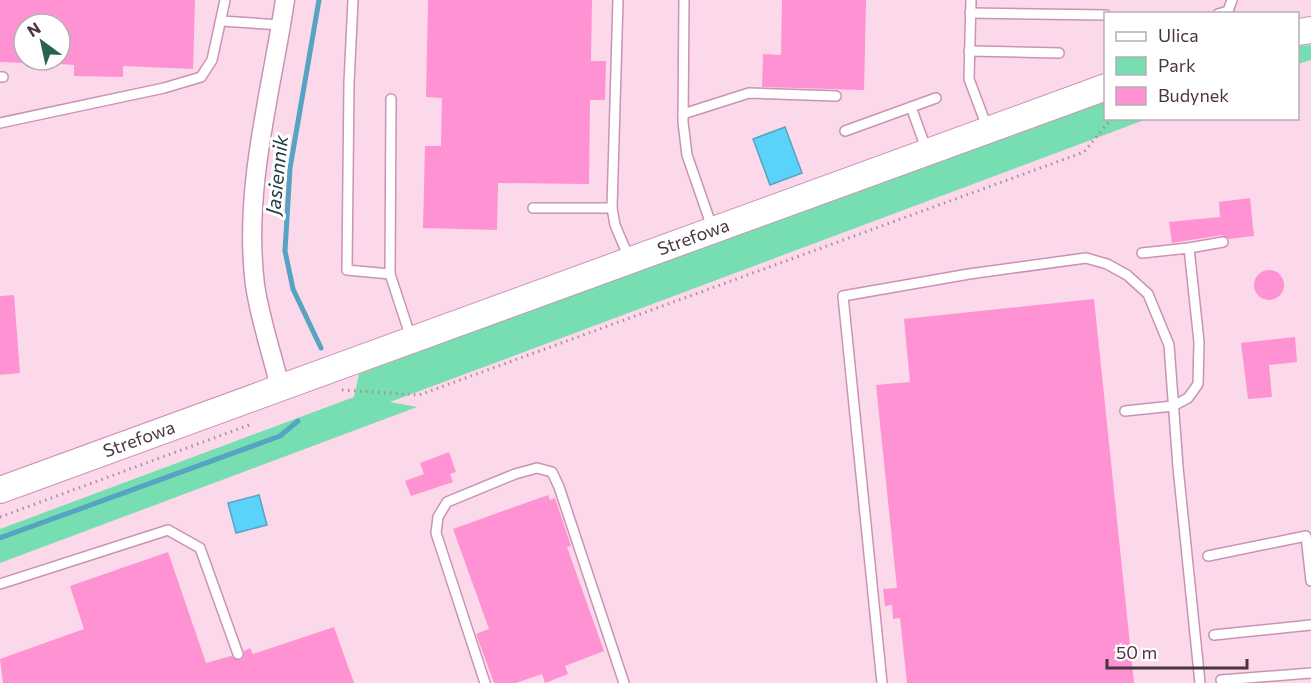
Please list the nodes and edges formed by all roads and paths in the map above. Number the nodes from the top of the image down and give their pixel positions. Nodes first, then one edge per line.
1 (225, 0) edge
2 (285, 0) edge
3 (353, 0) edge
4 (618, 0) edge
5 (684, 0) edge
6 (970, 0) edge
7 (1232, 0) edge
8 (1225, 12) edge
9 (970, 13) junction
10 (1104, 15) edge
11 (221, 21) junction
12 (281, 26) junction
13 (969, 51) junction
14 (1059, 53) dead end
15 (1104, 88) edge
16 (836, 96) dead end
17 (936, 98) dead end
18 (391, 99) dead end
19 (911, 107) junction
20 (683, 114) junction
21 (1110, 120) edge
22 (0, 123) edge
23 (988, 129) junction
24 (845, 130) dead end
25 (928, 153) junction
26 (533, 208) dead end
27 (612, 208) junction
28 (714, 232) junction
29 (1223, 242) dead end
30 (1189, 248) junction
31 (1142, 253) dead end
32 (630, 261) junction
33 (390, 274) junction
34 (411, 340) junction
35 (279, 387) junction
36 (341, 390) dead end
37 (1173, 406) junction
38 (1125, 411) dead end
39 (258, 421) dead end
40 (0, 490) edge
41 (0, 517) edge
42 (1208, 556) dead end
43 (1311, 581) edge
44 (0, 584) edge
45 (1311, 625) edge
46 (1214, 635) dead end
47 (238, 654) dead end
48 (1311, 673) edge
49 (1221, 680) dead end
50 (485, 683) edge
51 (624, 683) edge
52 (882, 683) edge
53 (1200, 683) edge

1 - 11 lane
2 - 12 street
3 - 33 lane
4 - 27 lane
5 - 20 lane
6 - 9 lane
7 - 8 lane
9 - 10 lane
9 - 13 lane
11 - 12 lane
11 - 22 lane
12 - 35 street
13 - 14 lane
13 - 23 lane
15 - 23 street, Strefowa
16 - 20 lane
17 - 19 lane
18 - 33 lane
19 - 24 lane
19 - 25 lane
20 - 28 lane
21 - 36 path
23 - 25 street, Strefowa
25 - 28 street, Strefowa
26 - 27 lane
27 - 32 lane
28 - 32 street, Strefowa
29 - 30 lane
30 - 31 lane
30 - 37 lane
32 - 34 street, Strefowa
33 - 34 lane
34 - 35 street, Strefowa
35 - 40 street, Strefowa
37 - 38 lane
37 - 52 lane
37 - 53 lane
39 - 41 path
42 - 43 lane
44 - 47 lane
45 - 46 lane
48 - 49 lane
50 - 51 lane

